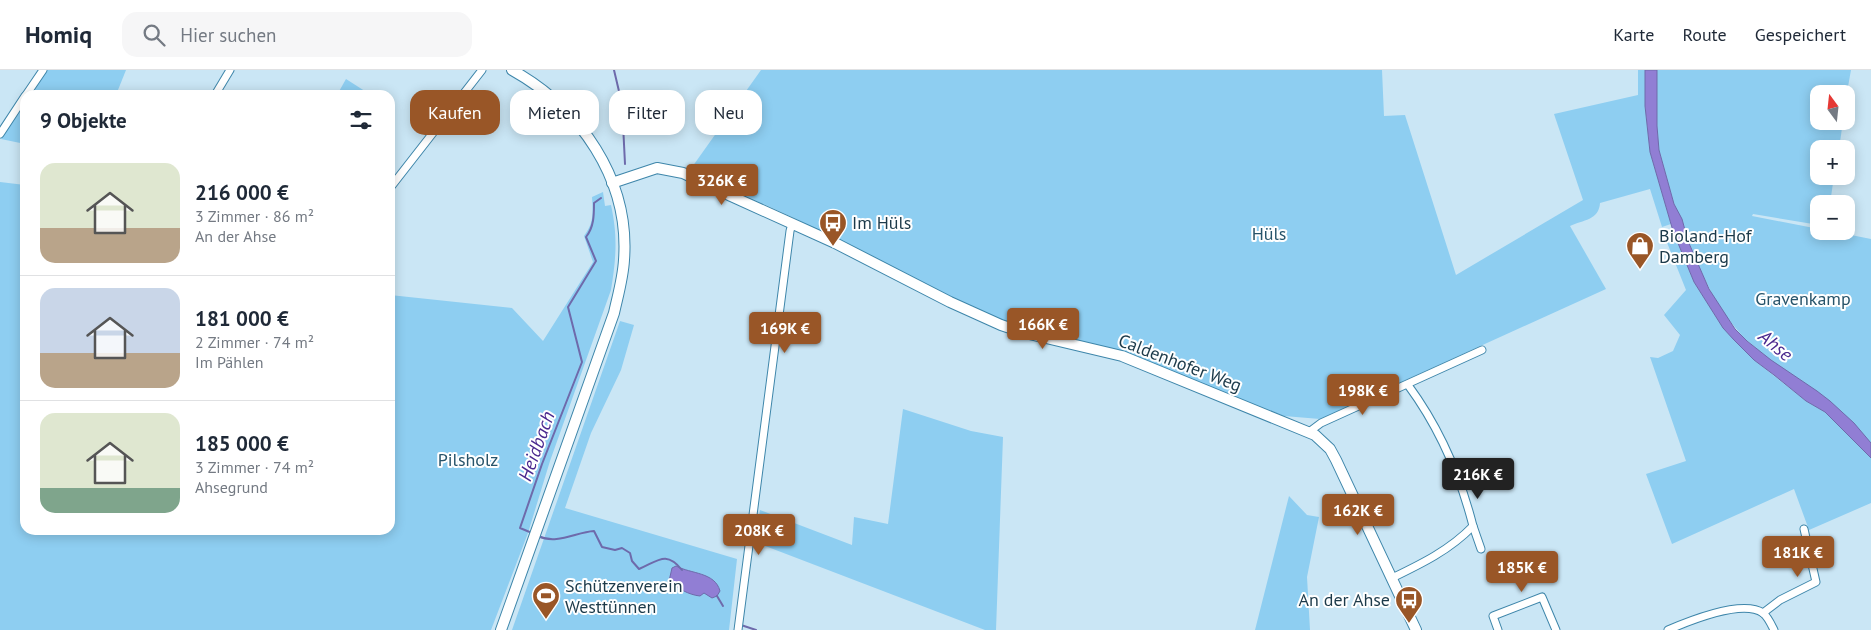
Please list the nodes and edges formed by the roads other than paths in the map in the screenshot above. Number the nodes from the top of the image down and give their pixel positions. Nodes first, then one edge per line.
1 (43, 70) edge
2 (230, 70) edge
3 (482, 70) edge
4 (512, 70) edge
5 (30, 90) edge
6 (218, 90) edge
7 (20, 105) edge
8 (0, 134) edge
9 (395, 182) edge
10 (612, 183) junction
11 (792, 224) junction
12 (1482, 350) dead end
13 (1408, 385) junction
14 (1309, 432) junction
15 (1473, 526) junction
16 (1804, 529) dead end
17 (1481, 549) dead end
18 (1392, 578) junction
19 (1762, 613) junction
20 (501, 630) edge
21 (738, 630) edge
22 (1416, 630) edge
23 (1498, 630) edge
24 (1556, 630) edge
25 (1668, 630) edge
26 (1774, 630) edge

1 - 5 street
2 - 6 street
3 - 9 street
4 - 10 main road
7 - 8 street
10 - 11 main road, Caldenhofer Weg
10 - 20 main road
11 - 14 main road, Caldenhofer Weg
11 - 21 street
12 - 13 street
13 - 14 street
13 - 15 street
14 - 18 main road, Caldenhofer Weg
15 - 17 street
15 - 18 street
16 - 19 street
18 - 22 main road, Caldenhofer Weg
19 - 25 street
19 - 26 street
23 - 24 street

